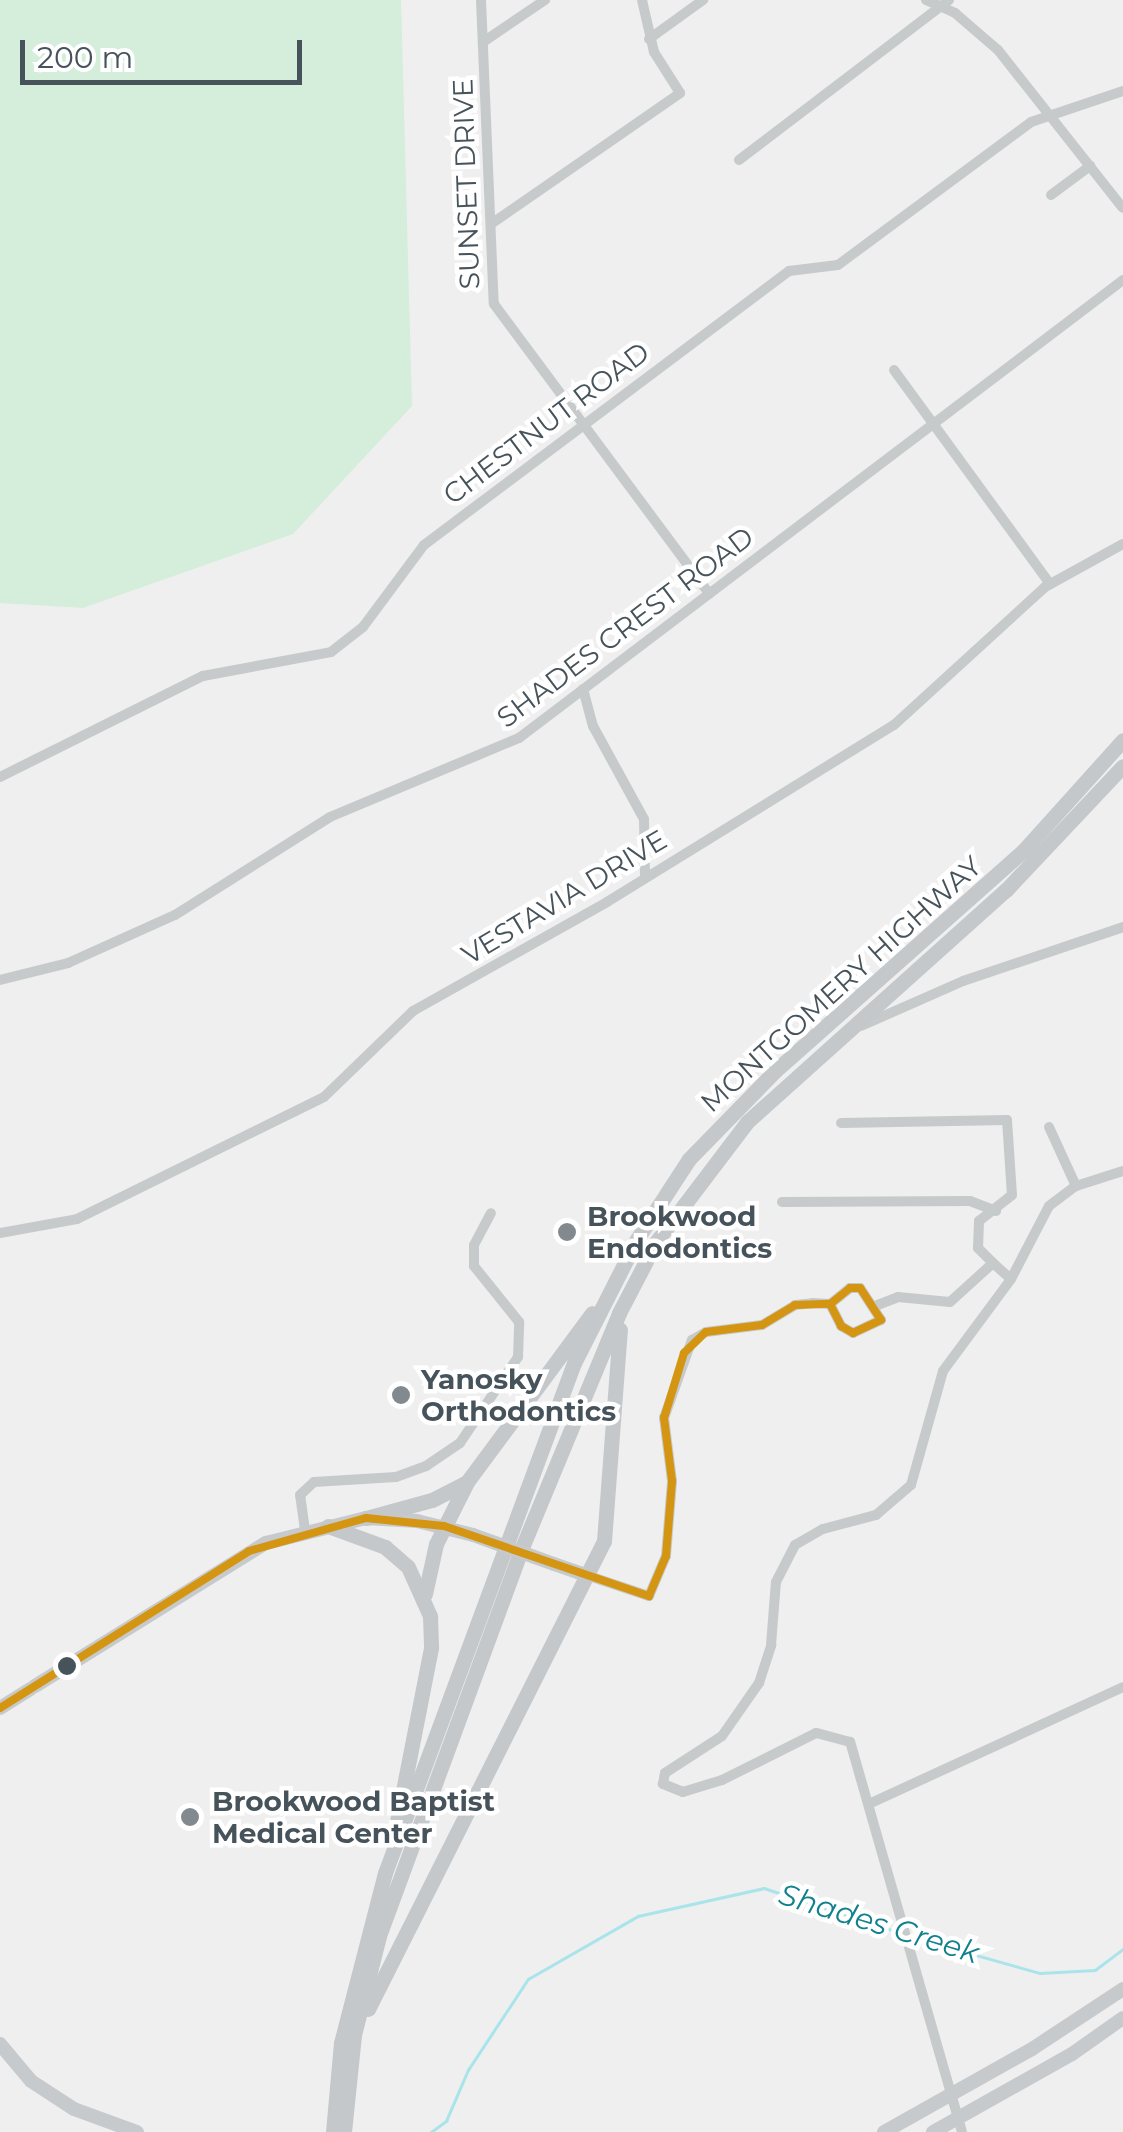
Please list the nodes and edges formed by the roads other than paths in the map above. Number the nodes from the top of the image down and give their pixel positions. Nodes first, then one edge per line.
1 (481, 0) edge
2 (546, 0) edge
3 (642, 0) edge
4 (703, 0) edge
5 (926, 0) edge
6 (944, 3) edge
7 (649, 39) junction
8 (483, 42) junction
9 (1123, 91) edge
10 (1048, 114) junction
11 (740, 160) dead end
12 (1090, 166) junction
13 (1051, 195) dead end
14 (1123, 208) edge
15 (491, 224) junction
16 (1123, 280) edge
17 (894, 370) dead end
18 (932, 424) junction
19 (580, 426) junction
20 (1123, 544) edge
21 (1050, 584) junction
22 (709, 594) junction
23 (582, 688) junction
24 (1123, 740) edge
25 (1123, 766) edge
26 (0, 777) edge
27 (645, 876) junction
28 (1123, 927) edge
29 (0, 980) edge
30 (889, 995) junction
31 (926, 997) junction
32 (846, 1032) junction
33 (841, 1123) dead end
34 (1049, 1127) dead end
35 (1123, 1171) edge
36 (1076, 1186) junction
37 (782, 1202) dead end
38 (996, 1211) junction
39 (491, 1213) dead end
40 (0, 1233) edge
41 (993, 1264) junction
42 (638, 1278) junction
43 (1011, 1278) junction
44 (610, 1290) junction
45 (830, 1304) junction
46 (875, 1306) junction
47 (467, 1482) junction
48 (366, 1518) junction
49 (328, 1526) junction
50 (444, 1526) junction
51 (305, 1530) junction
52 (589, 1576) junction
53 (426, 1597) junction
54 (1123, 1687) edge
55 (0, 1708) edge
56 (871, 1803) junction
57 (385, 1873) junction
58 (1123, 1988) edge
59 (1123, 2018) edge
60 (354, 2035) junction
61 (0, 2044) edge
62 (947, 2097) junction
63 (339, 2106) junction
64 (959, 2125) edge
65 (137, 2132) edge
66 (333, 2132) edge
67 (344, 2132) edge
68 (884, 2132) edge
69 (933, 2132) edge

1 - 8 street, SUNSET DRIVE
2 - 8 street
3 - 7 street
4 - 7 street
5 - 6 street
6 - 10 street
6 - 11 street
7 - 15 street
8 - 15 street, SUNSET DRIVE
9 - 10 street, CHESTNUT ROAD
10 - 12 street
10 - 19 street, CHESTNUT ROAD
12 - 13 street
12 - 14 street
15 - 19 street, SUNSET DRIVE
16 - 18 street, SHADES CREST ROAD
17 - 18 street
18 - 21 street
18 - 22 street, SHADES CREST ROAD
19 - 22 street, SUNSET DRIVE
19 - 26 street, CHESTNUT ROAD
20 - 21 street, VESTAVIA DRIVE
21 - 27 street, VESTAVIA DRIVE
22 - 23 street, SHADES CREST ROAD
23 - 27 street
23 - 29 street, SHADES CREST ROAD
24 - 44 main road, MONTGOMERY HIGHWAY
25 - 30 main road, MONTGOMERY HIGHWAY
27 - 40 street, VESTAVIA DRIVE
28 - 31 street
30 - 31 street
30 - 32 main road, MONTGOMERY HIGHWAY
31 - 32 street
32 - 42 main road, MONTGOMERY HIGHWAY
33 - 38 street
34 - 36 street
35 - 36 street
36 - 43 street
37 - 38 street
38 - 41 street
39 - 51 street
41 - 43 street
41 - 46 street
42 - 52 main road
42 - 60 main road, MONTGOMERY HIGHWAY
43 - 56 street
44 - 47 main road
44 - 57 main road, MONTGOMERY HIGHWAY
45 - 46 street
45 - 46 street
45 - 52 street
47 - 48 main road
47 - 50 main road
48 - 49 street
48 - 50 street
49 - 51 street
49 - 53 main road
50 - 52 street, bridge
50 - 53 main road
51 - 55 street
52 - 60 main road
53 - 57 main road
54 - 56 street
56 - 62 street
57 - 63 main road, MONTGOMERY HIGHWAY
58 - 62 street
59 - 64 street
60 - 63 main road, MONTGOMERY HIGHWAY
61 - 65 street
62 - 64 street
62 - 68 street
63 - 66 main road, MONTGOMERY HIGHWAY
63 - 67 main road, MONTGOMERY HIGHWAY
64 - 69 street

